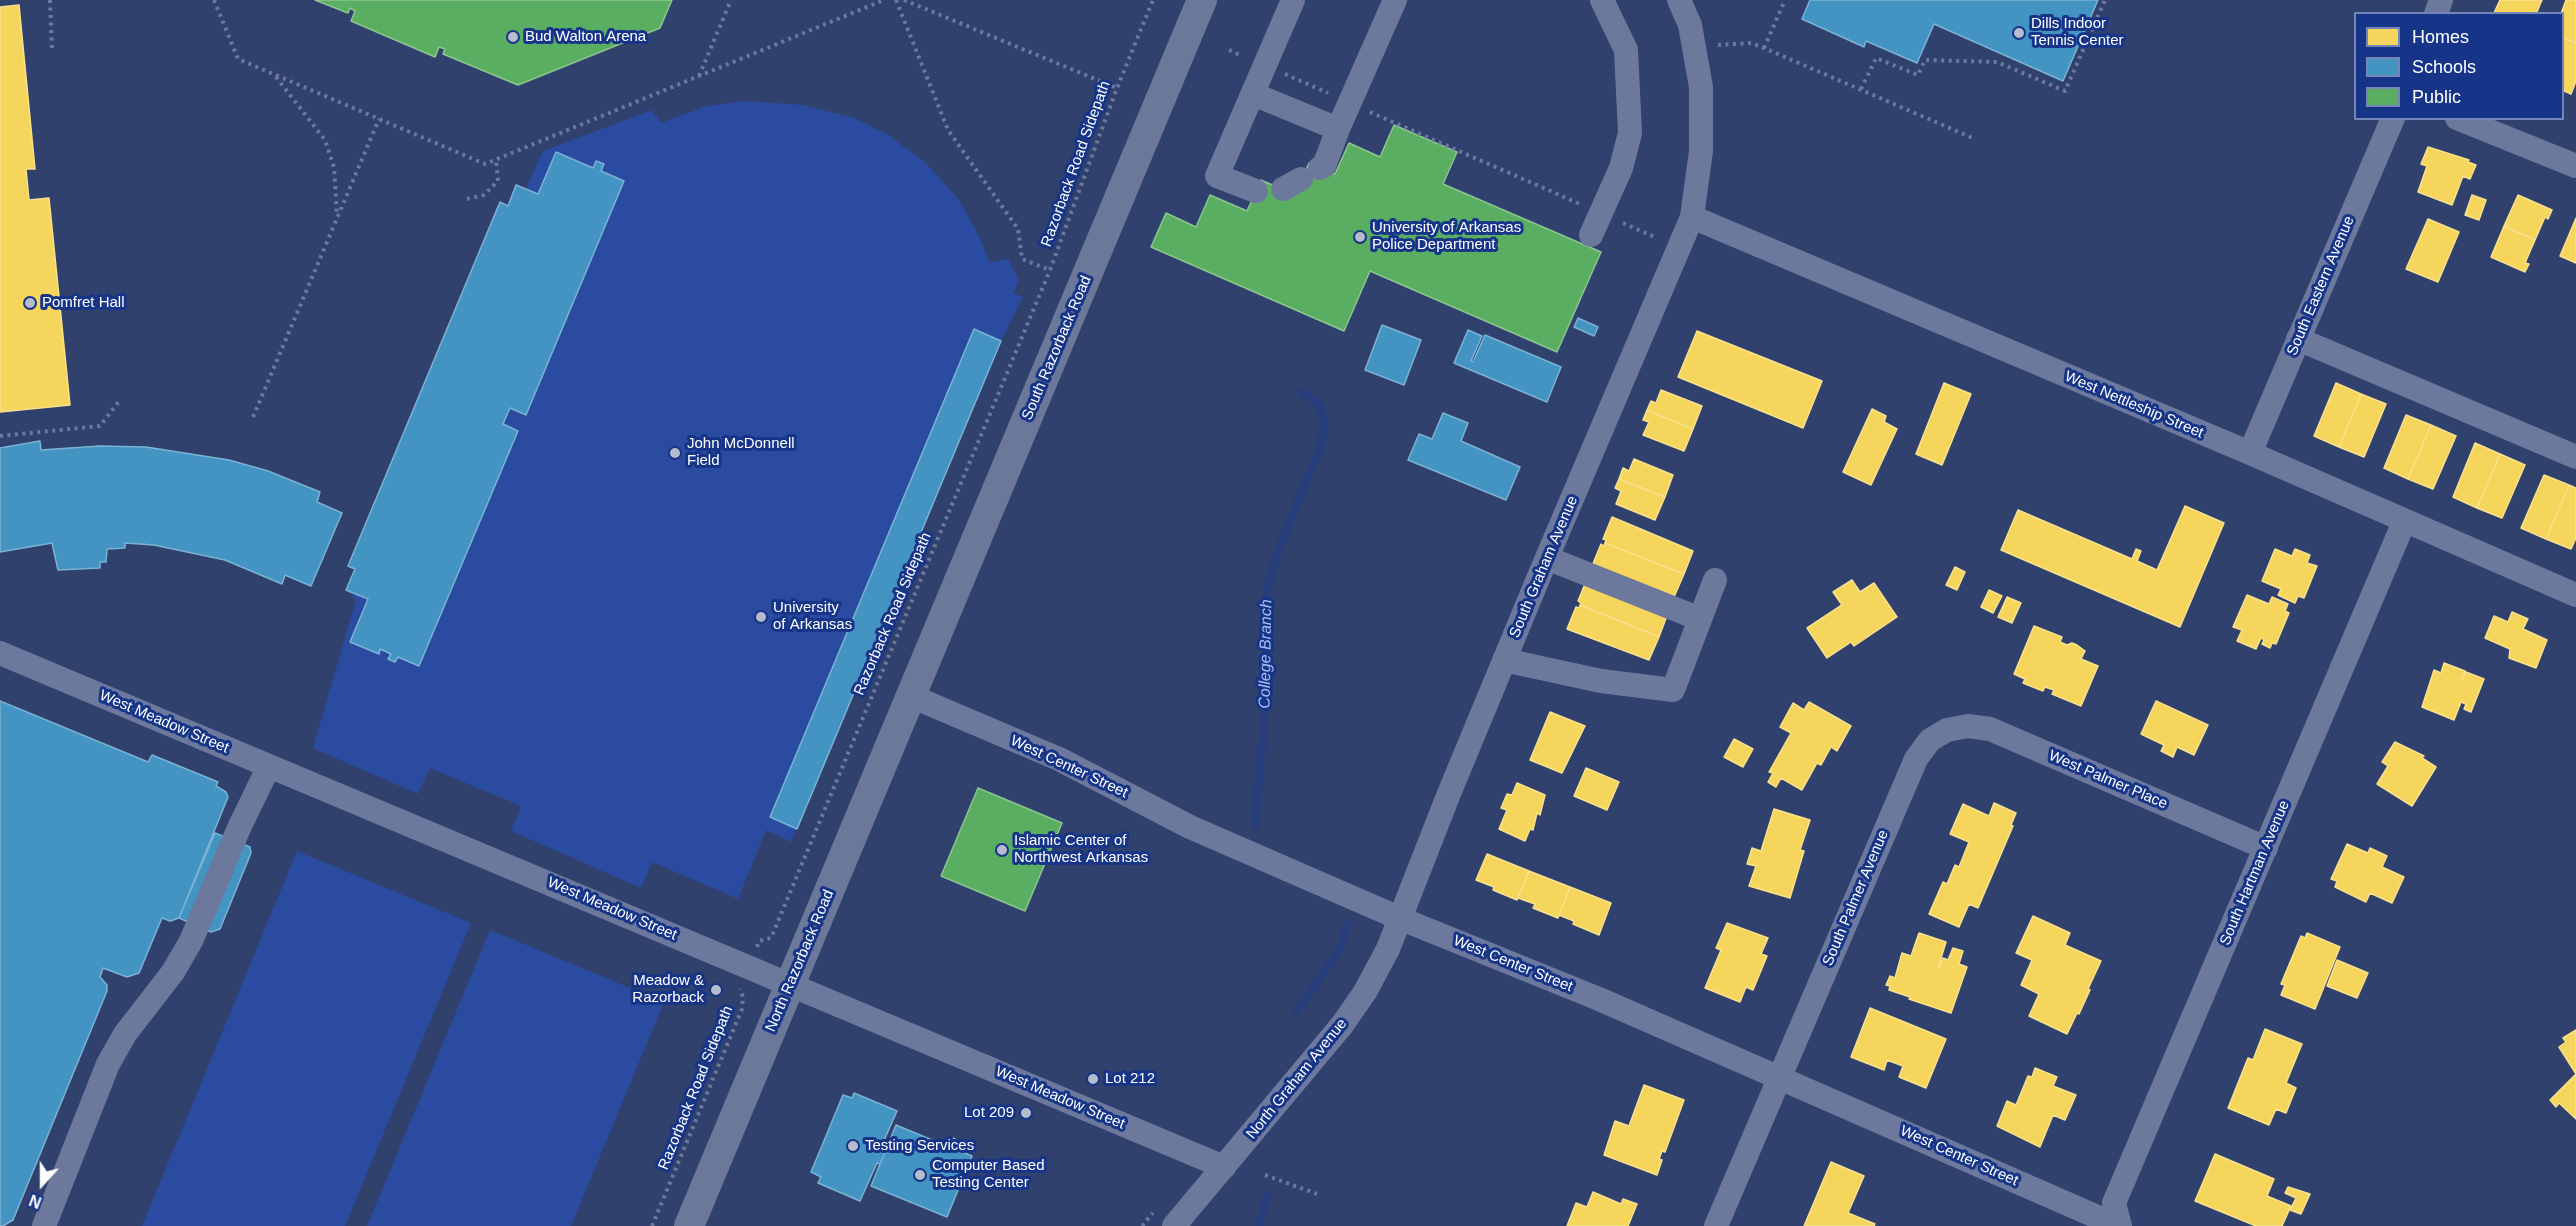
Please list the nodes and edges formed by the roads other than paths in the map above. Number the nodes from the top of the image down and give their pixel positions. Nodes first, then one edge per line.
1 (1202, 0) edge
2 (1293, 0) edge
3 (1395, 0) edge
4 (1602, 0) edge
5 (1679, 0) edge
6 (1253, 94) junction
7 (2392, 120) edge
8 (2462, 120) edge
9 (1338, 129) junction
10 (2576, 166) edge
11 (1302, 179) dead end
12 (1256, 191) dead end
13 (1692, 218) junction
14 (1591, 235) dead end
15 (2298, 339) junction
16 (2250, 453) junction
17 (2576, 457) edge
18 (2404, 522) junction
19 (1547, 558) junction
20 (1715, 580) dead end
21 (2576, 595) edge
22 (1700, 619) junction
23 (0, 653) edge
24 (1504, 660) junction
25 (911, 696) junction
26 (1947, 730) joint
27 (269, 766) junction
28 (2266, 848) junction
29 (1399, 918) junction
30 (791, 984) junction
31 (1778, 1077) junction
32 (1224, 1167) junction
33 (44, 1226) edge
34 (689, 1226) edge
35 (1174, 1226) edge
36 (1716, 1226) edge
37 (2119, 1226) edge

1 - 25 main road, South Razorback Road
2 - 6 street
3 - 9 street
4 - 14 street
5 - 13 street, South Graham Avenue
6 - 9 street
6 - 12 street
7 - 15 street, South Eastern Avenue
8 - 10 street
9 - 11 street
13 - 16 street, West Nettleship Street
13 - 19 street, South Graham Avenue
15 - 16 street, South Eastern Avenue
15 - 17 street
16 - 18 street, West Nettleship Street
18 - 21 street, West Nettleship Street
18 - 28 street, South Hartman Avenue
19 - 22 street
19 - 24 street, South Graham Avenue
20 - 22 street
22 - 24 street
23 - 27 street, West Meadow Street
24 - 29 street, South Graham Avenue
25 - 29 street, West Center Street
25 - 30 main road, North Razorback Road
26 - 28 street, West Palmer Place
26 - 31 street, South Palmer Avenue
27 - 30 street, West Meadow Street
27 - 33 street
28 - 37 street, South Hartman Avenue
29 - 31 street, West Center Street
29 - 32 street, North Graham Avenue
30 - 32 street, West Meadow Street
30 - 34 main road, North Razorback Road
31 - 36 street, South Palmer Avenue
31 - 37 street, West Center Street
32 - 35 street, North Graham Avenue

